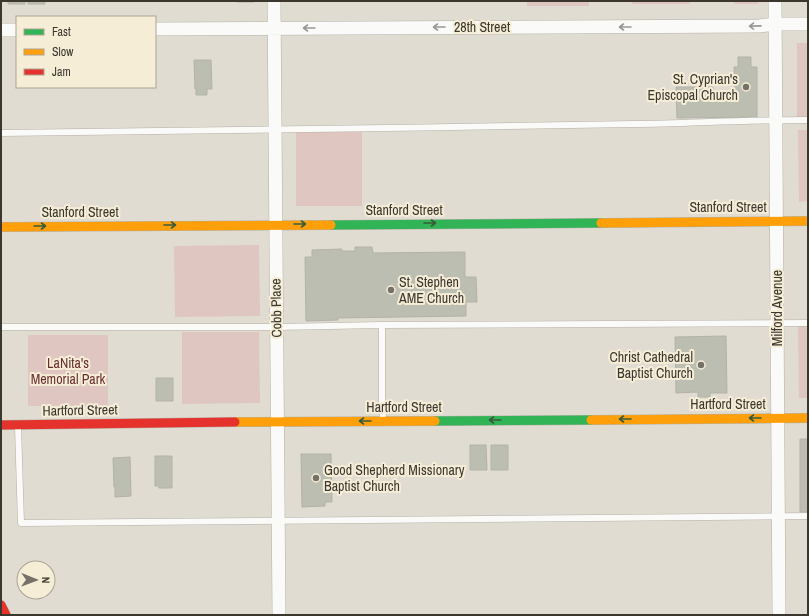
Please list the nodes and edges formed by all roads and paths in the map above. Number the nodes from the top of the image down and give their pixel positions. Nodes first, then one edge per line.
1 (274, 1) edge
2 (775, 1) edge
3 (775, 24) junction
4 (808, 24) edge
5 (274, 28) junction
6 (156, 29) edge
7 (1, 30) edge
8 (16, 30) edge
9 (776, 120) junction
10 (808, 120) edge
11 (275, 130) junction
12 (1, 133) edge
13 (776, 221) junction
14 (808, 221) edge
15 (276, 225) junction
16 (1, 226) edge
17 (808, 323) edge
18 (777, 324) junction
19 (382, 325) junction
20 (1, 327) edge
21 (276, 327) junction
22 (778, 418) junction
23 (808, 418) edge
24 (384, 421) junction
25 (277, 422) junction
26 (1, 425) edge
27 (18, 425) junction
28 (808, 516) edge
29 (778, 517) junction
30 (278, 522) junction
31 (1, 605) edge
32 (6, 615) edge
33 (279, 615) edge
34 (778, 615) edge

1 - 5 street, Cobb Place
2 - 3 street, Milford Avenue
3 - 4 street, 28th Street
3 -> 5 street, 28th Street
3 - 9 street, Milford Avenue
5 - 6 street, 28th Street
5 - 11 street, Cobb Place
7 - 8 street
9 - 10 lane
9 - 11 lane
9 - 13 street, Milford Avenue
11 - 12 lane
11 - 15 street, Cobb Place
13 - 14 street, Stanford Street
15 -> 13 street, Stanford Street
13 - 18 street, Milford Avenue
16 -> 15 street, Stanford Street
15 - 21 street, Cobb Place
17 - 18 lane
18 - 19 lane
18 - 22 street, Milford Avenue
19 - 21 lane
19 - 24 lane
20 - 21 lane
21 - 25 street, Cobb Place
22 - 23 street, Hartford Street
22 -> 24 street, Hartford Street
22 - 29 street, Milford Avenue
24 -> 25 street, Hartford Street
25 - 27 street, Hartford Street
25 - 30 street, Cobb Place
26 - 27 street, Hartford Street
27 - 30 lane
28 - 29 lane
29 - 30 lane
29 - 34 street, Milford Avenue
30 - 33 street, Cobb Place
31 - 32 street

